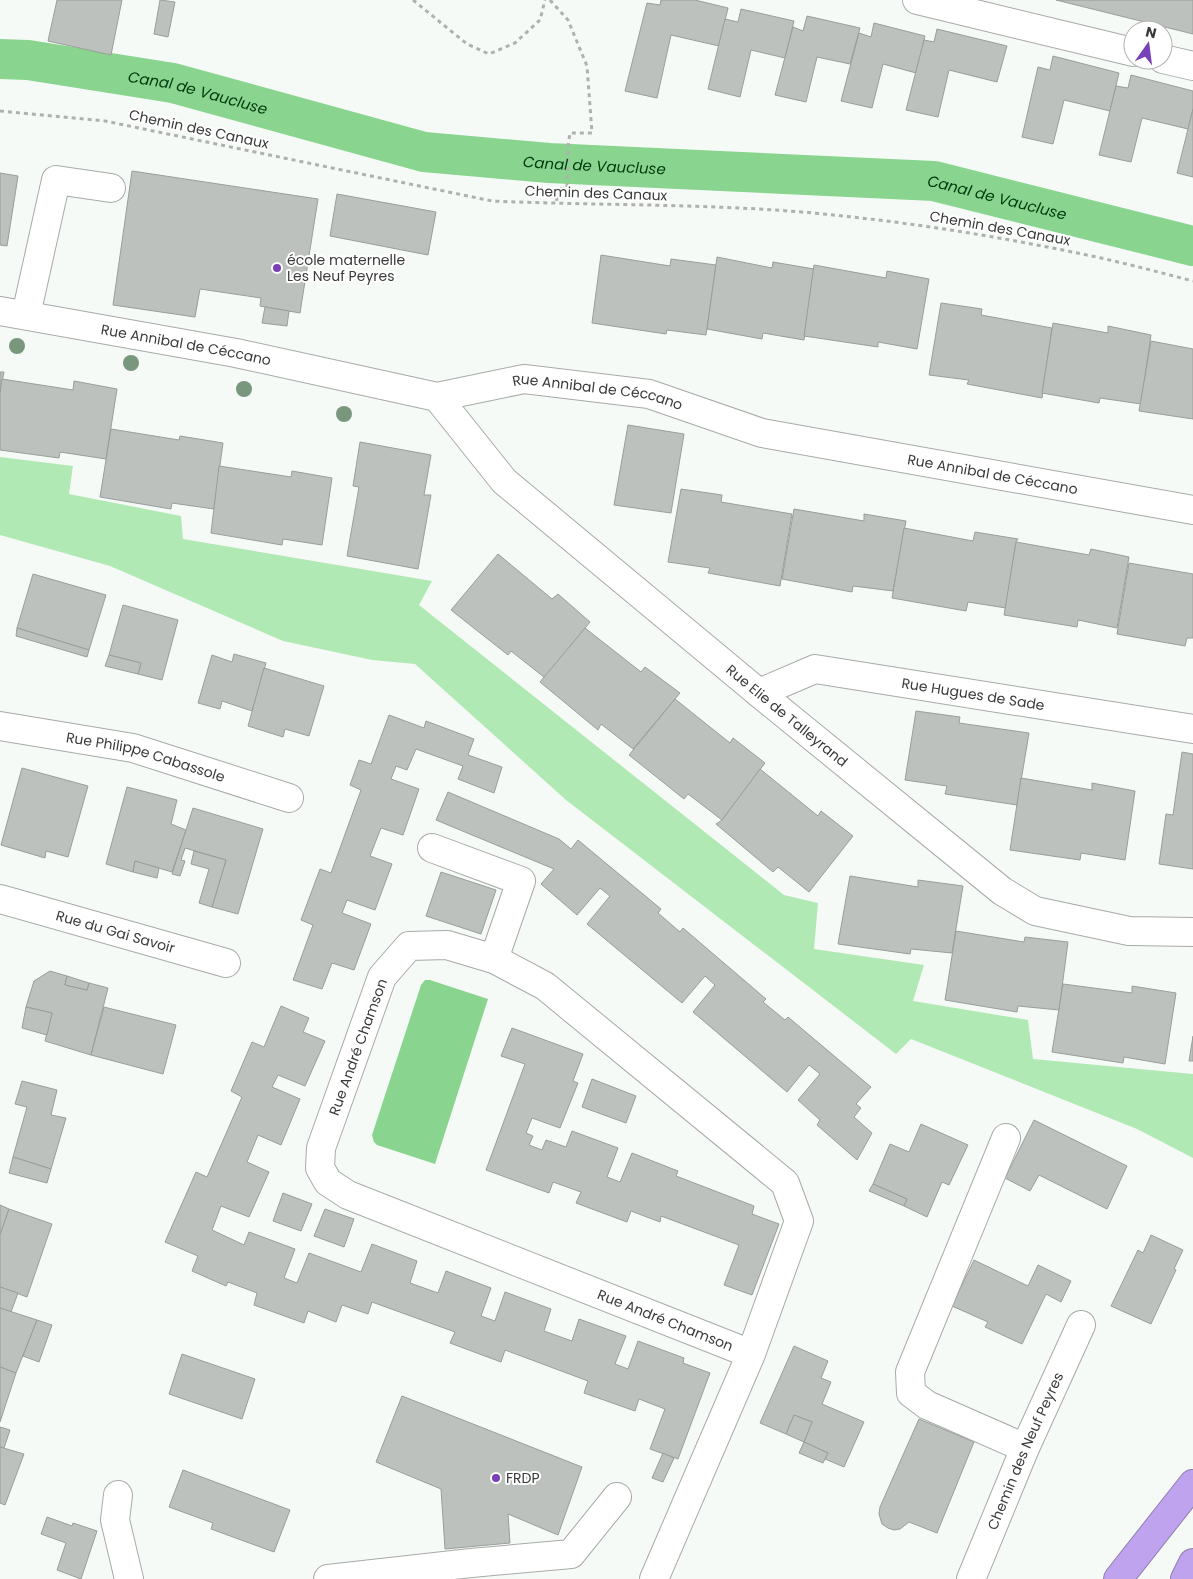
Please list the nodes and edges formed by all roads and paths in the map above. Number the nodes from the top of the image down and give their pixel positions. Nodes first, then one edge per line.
1 (413, 0) edge
2 (546, 0) edge
3 (550, 0) edge
4 (917, 0) edge
5 (959, 5) edge
6 (1123, 49) edge
7 (1173, 61) edge
8 (1193, 66) edge
9 (0, 111) edge
10 (111, 188) dead end
11 (557, 204) junction
12 (1193, 281) edge
13 (0, 311) edge
14 (26, 315) junction
15 (437, 397) junction
16 (1193, 510) edge
17 (758, 692) junction
18 (0, 726) edge
19 (1193, 728) edge
20 (289, 798) dead end
21 (432, 848) dead end
22 (2, 907) edge
23 (1193, 932) edge
24 (494, 959) junction
25 (226, 963) dead end
26 (1006, 1138) dead end
27 (1081, 1325) dead end
28 (751, 1354) junction
29 (1025, 1448) junction
30 (1193, 1484) edge
31 (118, 1495) dead end
32 (617, 1497) dead end
33 (1193, 1563) edge
34 (472, 1571) edge
35 (129, 1579) edge
36 (328, 1579) edge
37 (654, 1579) edge
38 (971, 1579) edge
39 (1118, 1579) edge
40 (1185, 1579) edge

1 - 2 path
3 - 11 path
4 - 5 street
5 - 6 street
7 - 8 street
9 - 11 path, Chemin des Canaux
10 - 14 street
11 - 12 path, Chemin des Canaux
13 - 14 street, Rue Annibal de Céccano
14 - 15 street, Rue Annibal de Céccano
15 - 16 street, Rue Annibal de Céccano
15 - 17 street, Rue Elie de Talleyrand
17 - 19 street, Rue Hugues de Sade
17 - 23 street, Rue Elie de Talleyrand
18 - 20 street, Rue Philippe Cabassole
21 - 24 street
22 - 25 street, Rue du Gai Savoir
24 - 28 street, Rue André Chamson
24 - 28 street, Rue André Chamson
26 - 29 street
27 - 29 street, Chemin des Neuf Peyres
28 - 37 street, Rue André Chamson
29 - 38 street, Chemin des Neuf Peyres
30 - 39 highway
31 - 35 street
32 - 34 street
33 - 40 highway
34 - 36 street

